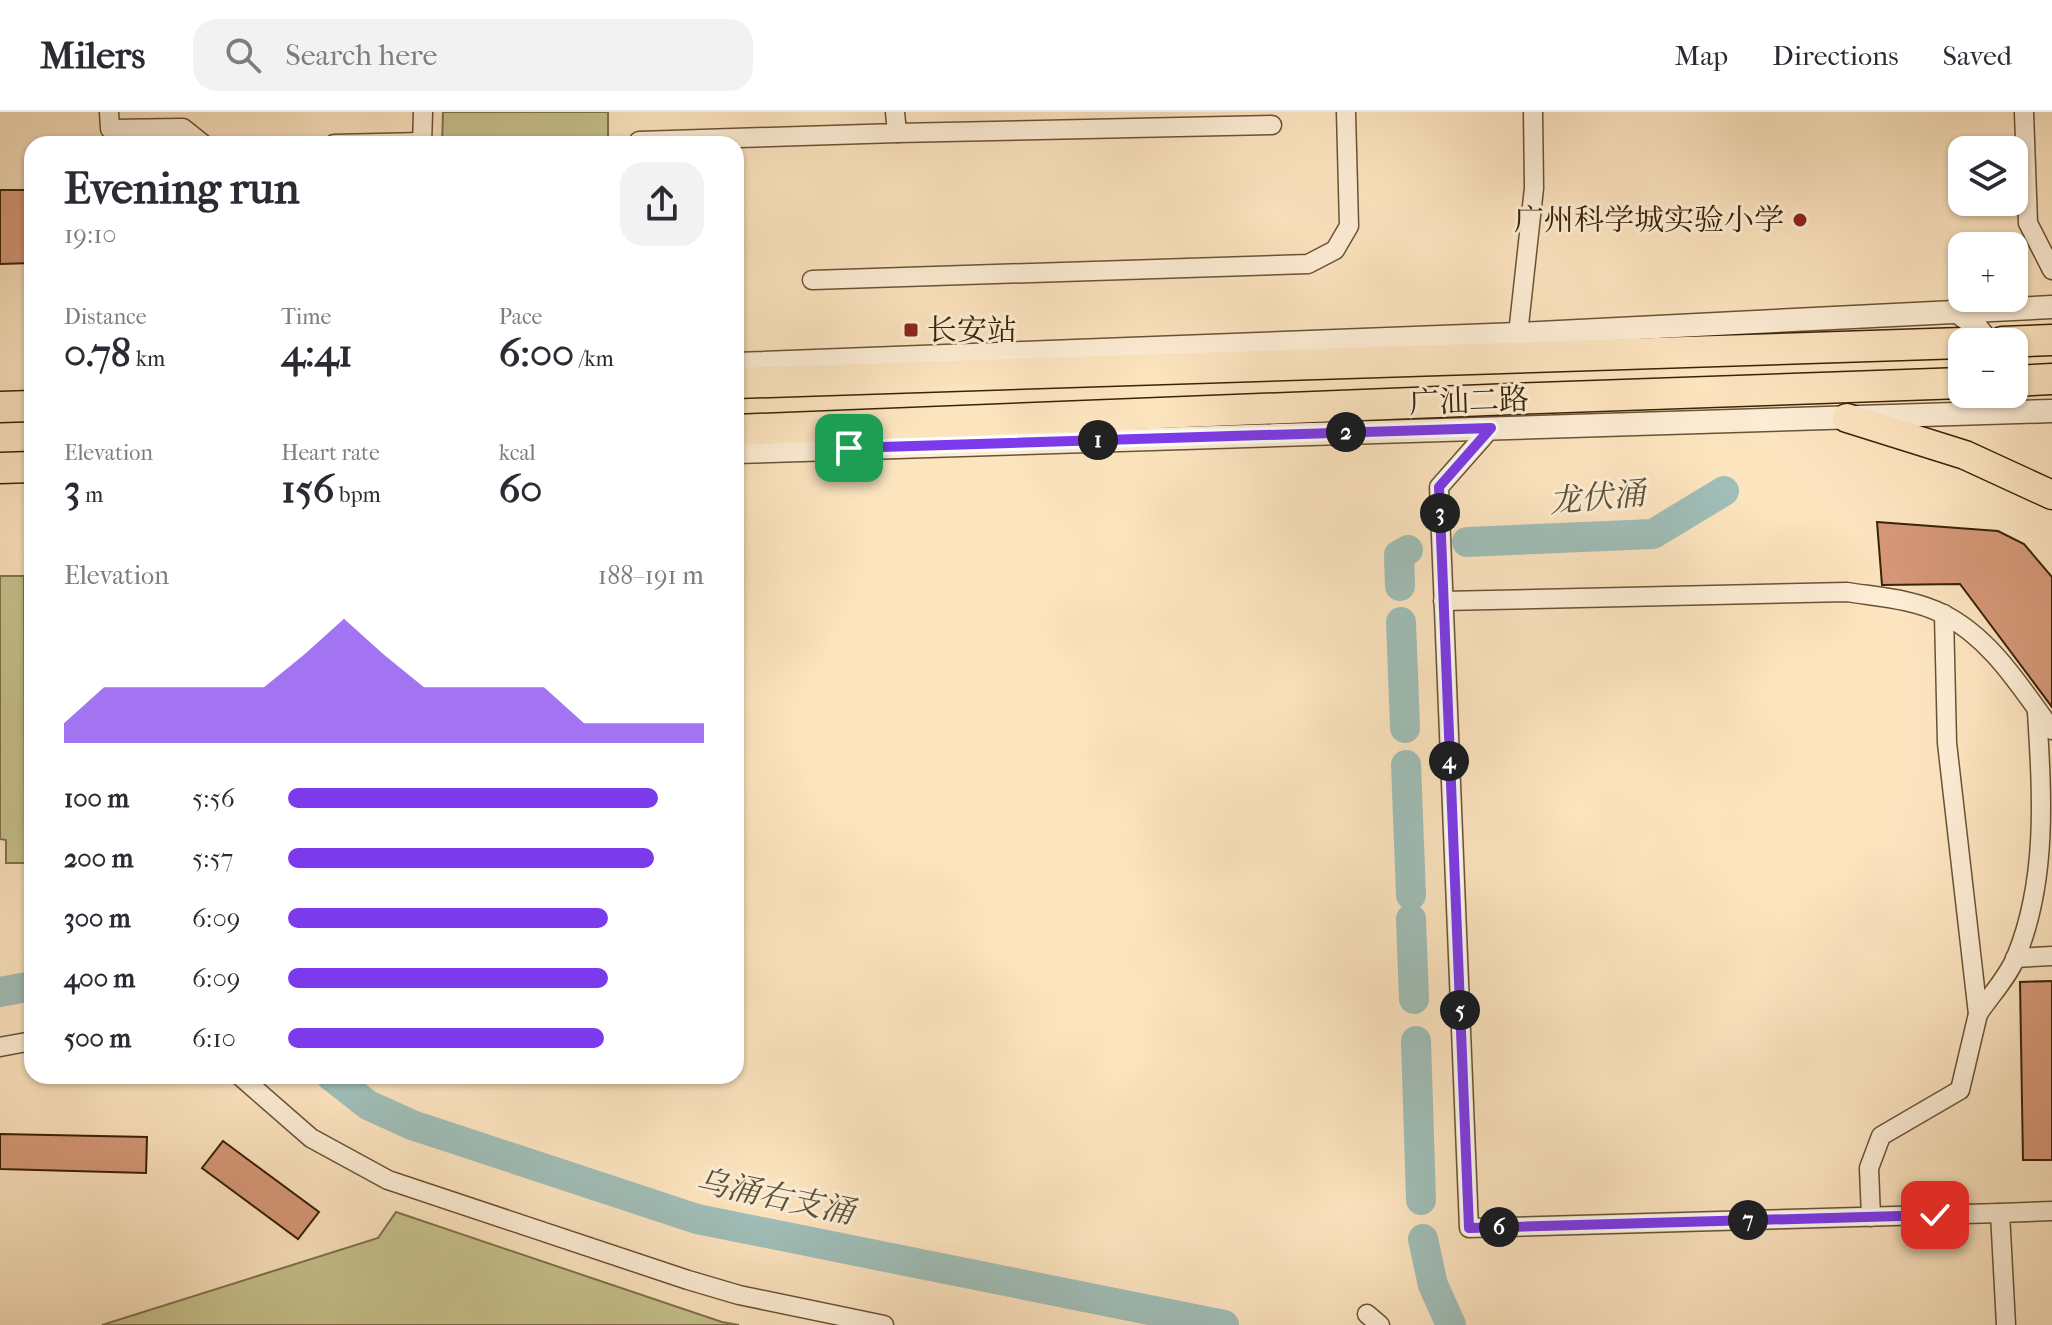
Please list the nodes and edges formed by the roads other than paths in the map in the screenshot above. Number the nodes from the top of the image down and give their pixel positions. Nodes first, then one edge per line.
1 (423, 112) edge
2 (895, 112) edge
3 (1346, 112) edge
4 (1533, 112) edge
5 (2024, 112) edge
6 (110, 120) edge
7 (1272, 125) dead end
8 (897, 133) junction
9 (193, 136) edge
10 (422, 136) edge
11 (744, 138) edge
12 (2052, 270) edge
13 (812, 280) dead end
14 (2052, 307) edge
15 (2028, 308) edge
16 (1948, 310) edge
17 (1958, 312) edge
18 (1977, 328) edge
19 (1518, 334) junction
20 (2052, 340) edge
21 (2028, 341) edge
22 (1948, 344) edge
23 (744, 364) edge
24 (2052, 379) edge
25 (2028, 380) edge
26 (744, 383) edge
27 (1948, 383) edge
28 (24, 406) edge
29 (0, 407) edge
30 (1970, 408) edge
31 (2052, 411) edge
32 (1961, 413) junction
33 (1847, 418) junction
34 (1491, 428) junction
35 (744, 430) edge
36 (744, 452) edge
37 (24, 467) edge
38 (0, 468) edge
39 (2052, 495) edge
40 (1443, 601) junction
41 (1944, 614) junction
42 (2037, 712) junction
43 (2052, 730) edge
44 (2052, 956) edge
45 (2015, 958) junction
46 (1978, 1014) junction
47 (24, 1042) edge
48 (0, 1047) edge
49 (249, 1084) edge
50 (2052, 1211) edge
51 (2000, 1213) junction
52 (1871, 1217) junction
53 (884, 1325) edge
54 (2006, 1325) edge

1 - 10 street
2 - 8 street
3 - 13 street
4 - 19 street
5 - 12 street
6 - 9 street
7 - 8 street
8 - 11 street
14 - 15 street
16 - 19 street
17 - 18 street
19 - 23 street
20 - 21 highway
22 - 26 highway, 广汕二路
24 - 25 highway
27 - 35 highway, 广汕二路, bridge
28 - 29 highway
30 - 32 street
31 - 32 street
32 - 33 street
33 - 34 street
33 - 39 main road
34 - 36 street
34 - 40 street
37 - 38 highway
40 - 41 street
40 - 52 street
41 - 42 street
41 - 46 street
42 - 43 street
42 - 45 street
44 - 45 street
45 - 46 street
46 - 52 street
47 - 48 street
49 - 53 street
50 - 51 street
51 - 52 street
51 - 54 street

